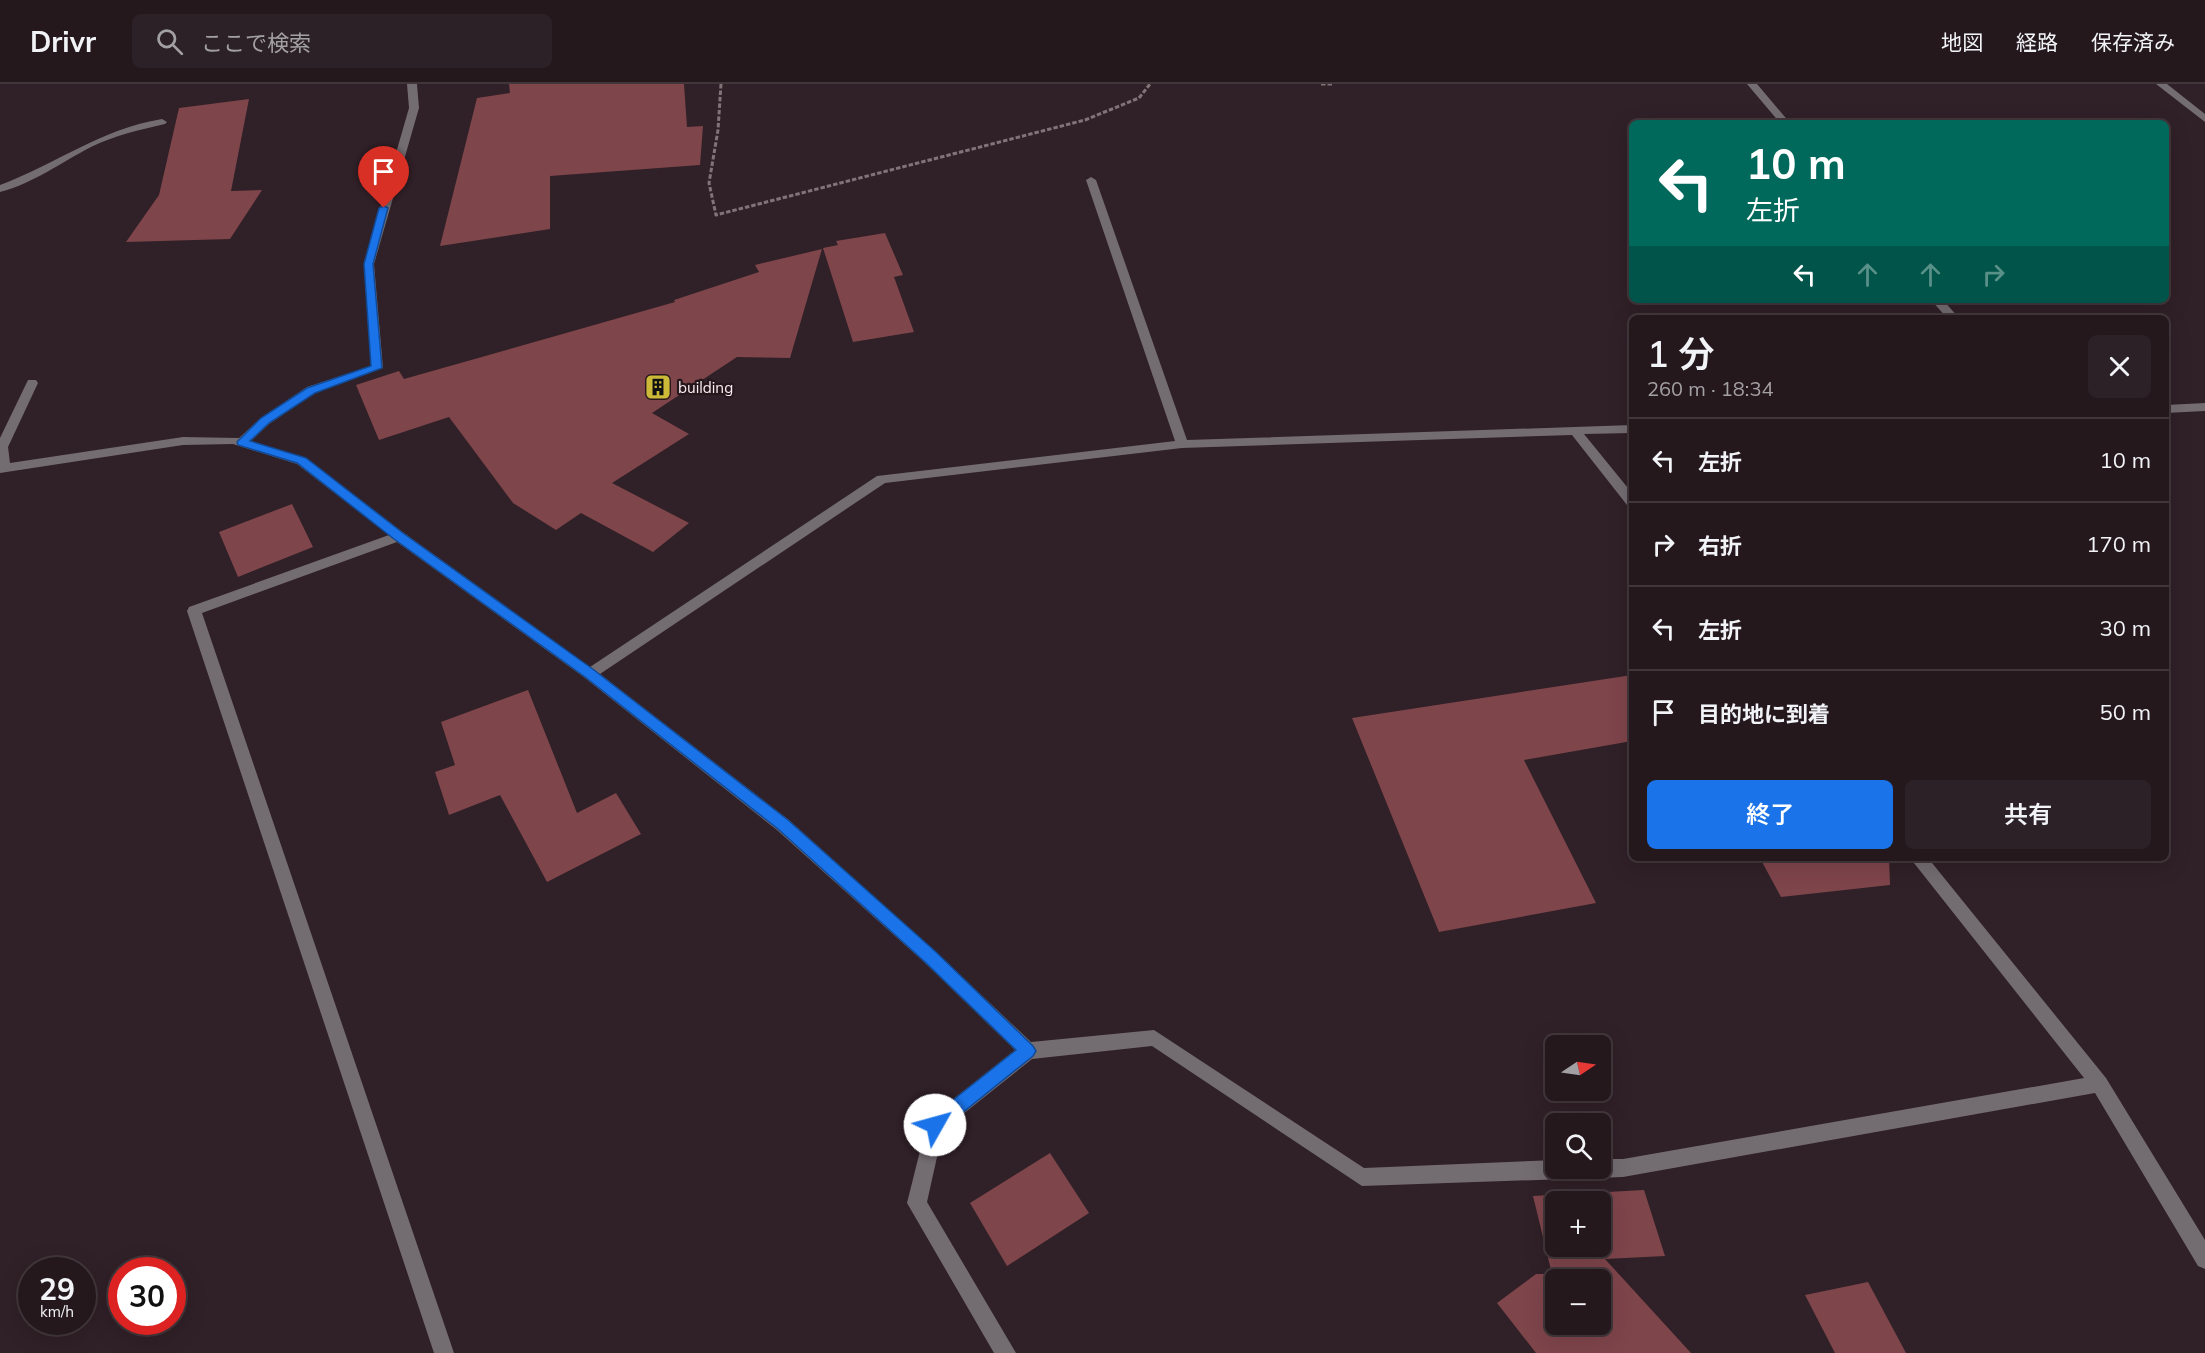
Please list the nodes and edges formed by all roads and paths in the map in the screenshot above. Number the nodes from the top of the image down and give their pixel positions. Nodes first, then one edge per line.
1 (412, 84) edge
2 (721, 84) edge
3 (1150, 84) edge
4 (1321, 84) edge
5 (1333, 84) edge
6 (1752, 84) edge
7 (2161, 84) edge
8 (2205, 119) edge
9 (1782, 120) edge
10 (162, 122) dead end
11 (1091, 180) dead end
12 (0, 189) edge
13 (1940, 303) edge
14 (1950, 315) edge
15 (32, 383) dead end
16 (2205, 407) edge
17 (2169, 409) edge
18 (1629, 429) edge
19 (1575, 431) junction
20 (242, 442) junction
21 (1182, 444) junction
22 (2, 469) edge
23 (1629, 498) edge
24 (399, 536) junction
25 (590, 674) junction
26 (1920, 861) edge
27 (1028, 1051) junction
28 (2100, 1084) junction
29 (1611, 1168) edge
30 (1545, 1170) edge
31 (2205, 1259) edge
32 (444, 1353) edge
33 (1006, 1353) edge

1 - 20 street
2 - 3 path
4 - 5 path
6 - 9 street
7 - 8 street
10 - 12 street
11 - 21 street
13 - 14 street
15 - 22 street
16 - 17 street
18 - 19 street
19 - 21 street
19 - 23 street
20 - 22 street
20 - 24 street
21 - 25 street
24 - 25 street
24 - 32 street
25 - 27 street
26 - 28 street
27 - 30 street
27 - 33 street
28 - 29 street
28 - 31 street

